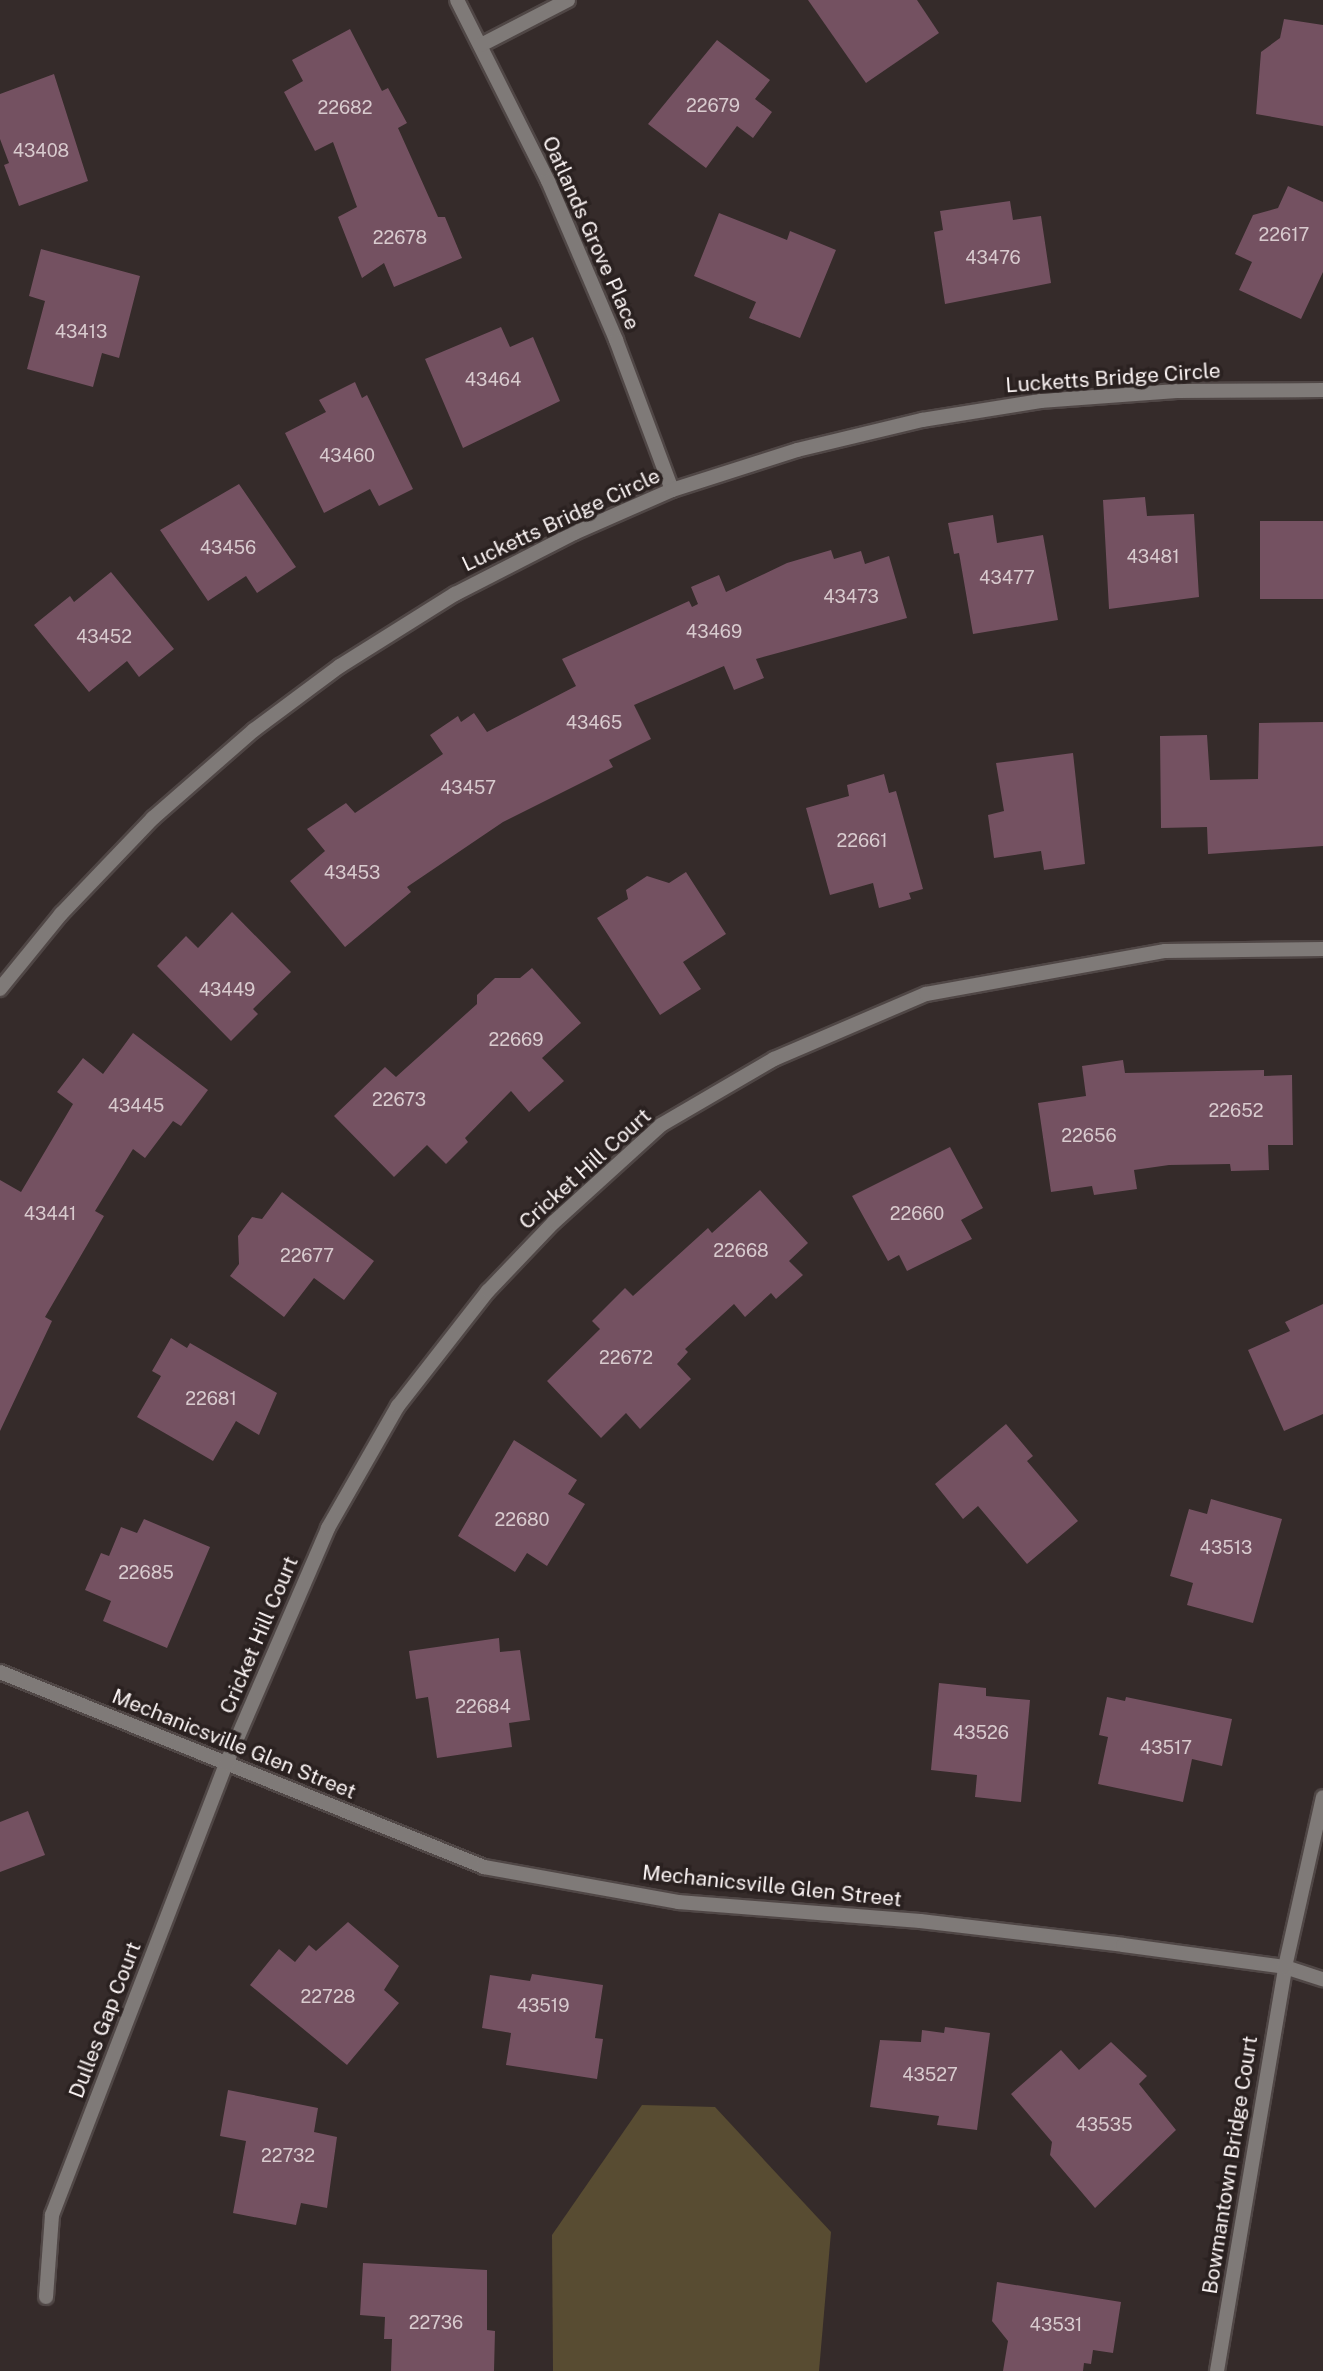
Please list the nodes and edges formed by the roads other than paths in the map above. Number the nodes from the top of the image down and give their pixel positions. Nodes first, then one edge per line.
1 (457, 0) edge
2 (568, 0) edge
3 (481, 45) junction
4 (1323, 390) edge
5 (672, 490) junction
6 (1323, 949) edge
7 (0, 989) edge
8 (0, 1672) edge
9 (226, 1765) junction
10 (1323, 1797) edge
11 (1285, 1967) junction
12 (1323, 1979) edge
13 (46, 2297) dead end
14 (1217, 2371) edge

1 - 3 street, Oatlands Grove Place
2 - 3 street
3 - 5 street, Oatlands Grove Place
4 - 5 street, Lucketts Bridge Circle
5 - 7 street, Lucketts Bridge Circle
6 - 9 street, Cricket Hill Court
8 - 9 street, Mechanicsville Glen Street
9 - 11 street, Mechanicsville Glen Street
9 - 13 street, Dulles Gap Court
10 - 11 street, Bowmantown Bridge Court
11 - 12 street, Mechanicsville Glen Street
11 - 14 street, Bowmantown Bridge Court

